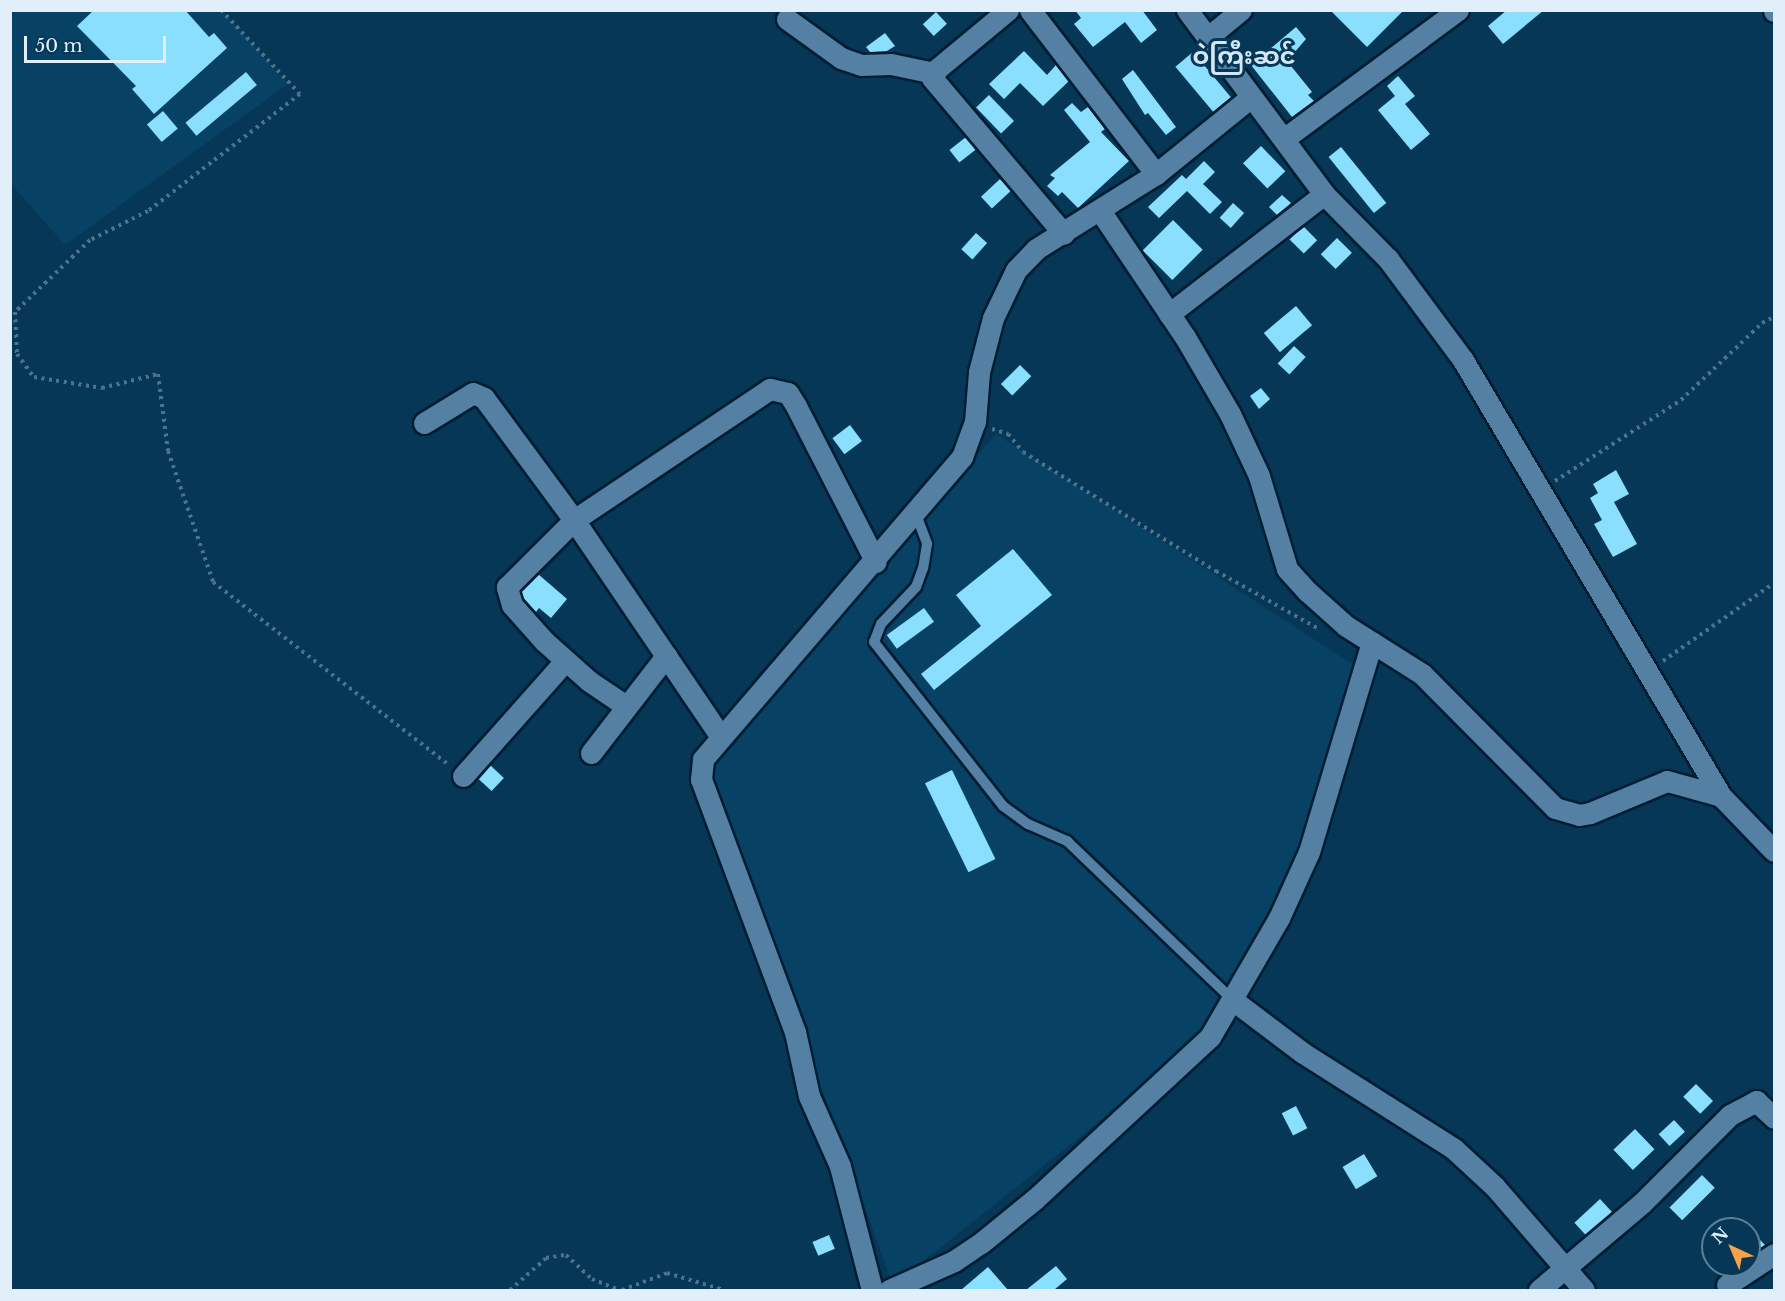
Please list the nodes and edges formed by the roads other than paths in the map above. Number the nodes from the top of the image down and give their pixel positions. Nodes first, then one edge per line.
1 (1008, 10) edge
2 (1030, 10) edge
3 (1187, 10) edge
4 (1241, 10) edge
5 (1458, 10) edge
6 (787, 19) dead end
7 (1208, 38) junction
8 (934, 73) junction
9 (1251, 97) junction
10 (1285, 138) junction
11 (1156, 174) junction
12 (1324, 194) junction
13 (1101, 212) junction
14 (1064, 234) junction
15 (1169, 314) junction
16 (424, 423) dead end
17 (915, 512) junction
18 (574, 520) junction
19 (876, 562) junction
20 (1372, 642) junction
21 (666, 656) junction
22 (565, 661) junction
23 (626, 706) junction
24 (721, 737) junction
25 (591, 753) dead end
26 (463, 776) road end
27 (1721, 796) junction
28 (1774, 851) edge
29 (1234, 1001) junction
30 (1774, 1118) edge
31 (1774, 1254) edge
32 (1566, 1269) junction
33 (1727, 1285) dead end
34 (872, 1290) edge
35 (889, 1290) edge
36 (1539, 1290) edge
37 (1584, 1290) edge

1 - 8 street
2 - 11 street
3 - 7 street
4 - 7 street
5 - 10 street
6 - 8 street
7 - 9 street
8 - 14 street
9 - 10 street
9 - 11 street
10 - 12 street
11 - 13 street
12 - 15 street
12 - 27 street
13 - 14 street
13 - 15 street
14 - 17 street
15 - 20 street
16 - 18 street
17 - 19 street
17 - 29 lane
18 - 19 street
18 - 21 street
18 - 22 street
19 - 24 street
20 - 27 street
20 - 29 street
21 - 23 street
21 - 24 street
22 - 23 street
22 - 26 street
23 - 25 street
24 - 34 street
27 - 28 street
29 - 32 street
29 - 35 street
30 - 32 street
31 - 33 street
32 - 36 street
32 - 37 street

